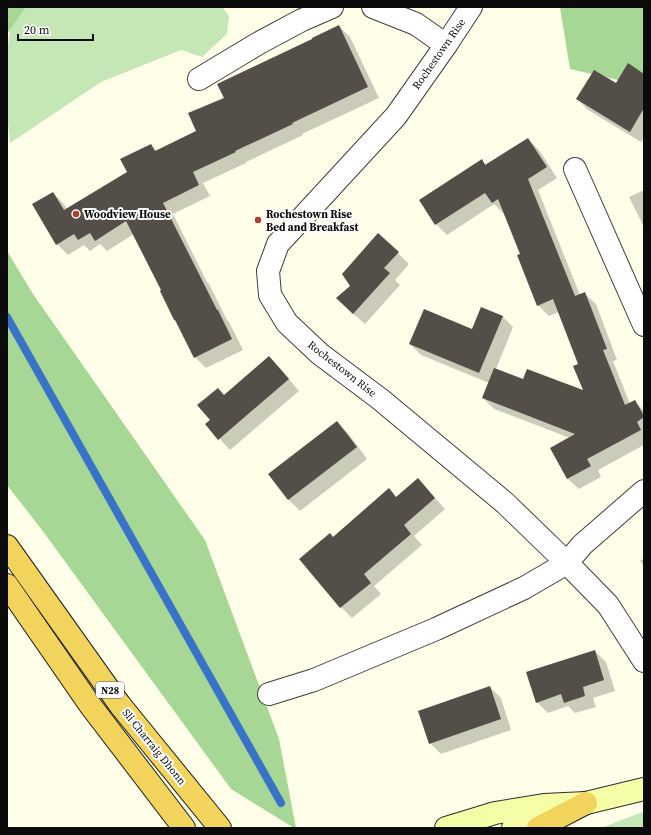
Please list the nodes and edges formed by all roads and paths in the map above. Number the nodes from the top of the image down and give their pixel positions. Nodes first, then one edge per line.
1 (332, 7) edge
2 (373, 7) edge
3 (471, 7) edge
4 (446, 45) junction
5 (198, 79) dead end
6 (575, 169) dead end
7 (644, 325) edge
8 (644, 491) edge
9 (7, 546) edge
10 (567, 563) junction
11 (7, 585) edge
12 (644, 661) edge
13 (269, 694) dead end
14 (644, 789) edge
15 (586, 803) junction
16 (184, 828) edge
17 (220, 828) edge
18 (446, 828) edge
19 (513, 828) edge
20 (538, 828) edge

1 - 5 street
2 - 4 street
3 - 4 street, Rochestown Rise
4 - 10 street, Rochestown Rise
6 - 7 street
8 - 10 street
9 - 17 highway, Sli Charraig Dhonn / N28
10 - 12 street, Rochestown Rise
10 - 13 street
11 - 16 highway, N28
14 - 15 main road
15 - 18 main road
15 - 19 main road
15 - 20 highway

